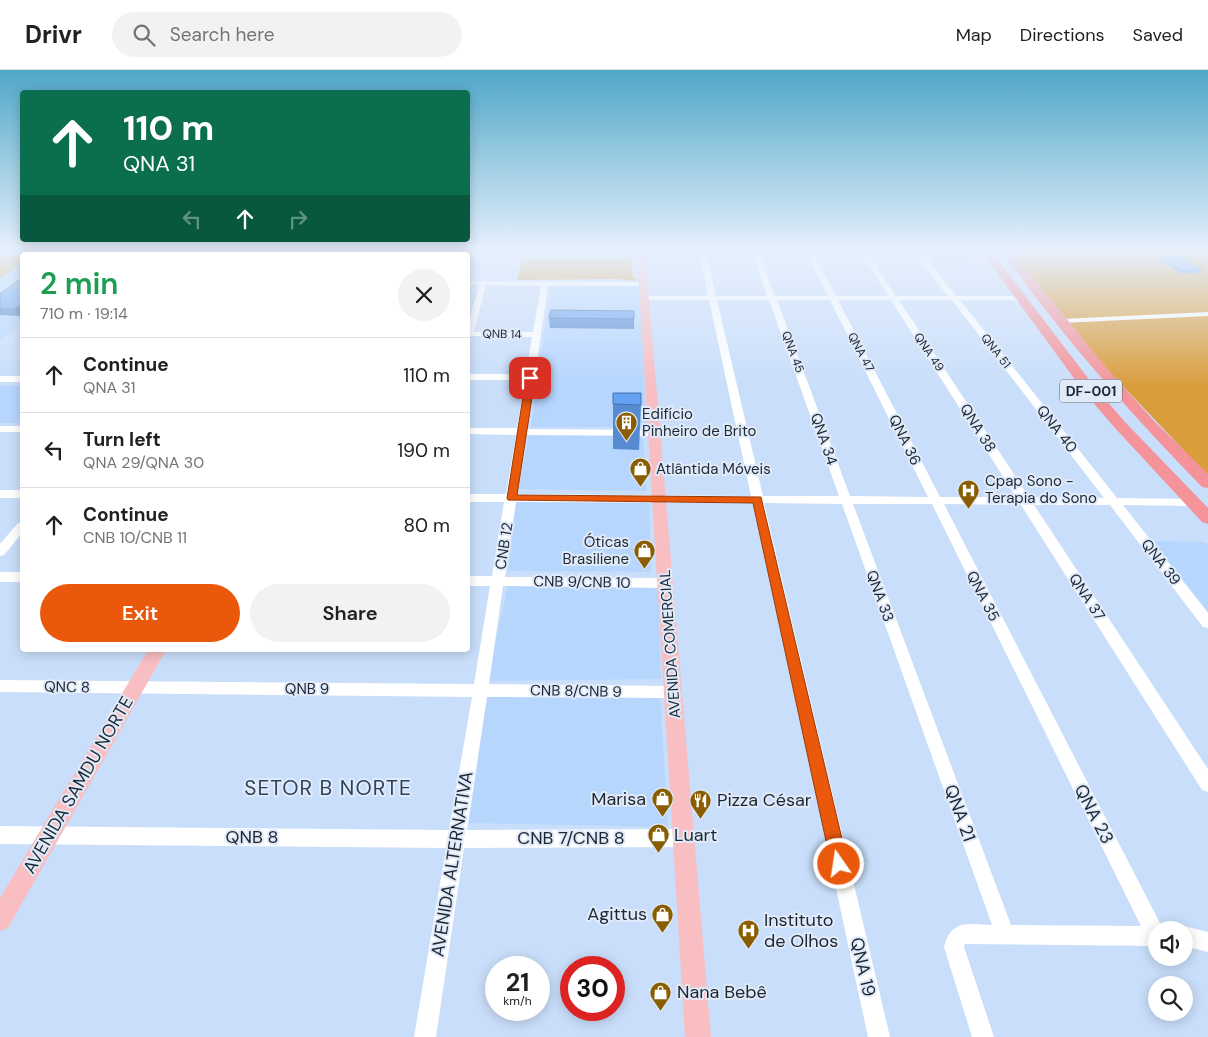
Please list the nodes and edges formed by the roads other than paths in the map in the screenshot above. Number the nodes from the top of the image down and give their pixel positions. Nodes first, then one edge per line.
1 (479, 297) edge
2 (543, 297) edge
3 (764, 297) edge
4 (772, 297) edge
5 (780, 297) edge
6 (1043, 297) edge
7 (644, 298) joint
8 (712, 298) junction
9 (832, 298) junction
10 (893, 298) junction
11 (954, 298) junction
12 (1017, 298) joint
13 (1208, 314) edge
14 (1061, 321) junction
15 (470, 327) edge
16 (470, 334) edge
17 (1047, 334) junction
18 (537, 335) junction
19 (1073, 336) junction
20 (470, 377) edge
21 (530, 378) junction
22 (0, 379) edge
23 (20, 379) edge
24 (802, 379) joint
25 (876, 380) joint
26 (948, 380) joint
27 (1019, 380) joint
28 (1120, 425) junction
29 (1150, 425) junction
30 (0, 429) edge
31 (20, 429) edge
32 (470, 431) edge
33 (522, 431) junction
34 (655, 433) junction
35 (1208, 483) edge
36 (0, 494) edge
37 (20, 494) edge
38 (470, 498) edge
39 (512, 498) junction
40 (659, 500) junction
41 (757, 500) junction
42 (845, 500) junction
43 (935, 500) junction
44 (1024, 501) junction
45 (1114, 501) junction
46 (1191, 502) junction
47 (1208, 518) edge
48 (20, 528) edge
49 (0, 552) edge
50 (0, 576) edge
51 (20, 577) edge
52 (470, 581) edge
53 (498, 581) junction
54 (665, 583) junction
55 (1208, 623) edge
56 (156, 652) edge
57 (0, 686) edge
58 (135, 688) junction
59 (479, 690) junction
60 (673, 692) junction
61 (916, 692) joint
62 (1031, 692) joint
63 (1208, 784) edge
64 (0, 835) edge
65 (49, 836) junction
66 (685, 838) junction
67 (456, 839) junction
68 (0, 920) edge
69 (1148, 921) edge
70 (1005, 934) junction
71 (1148, 936) edge
72 (1193, 936) edge
73 (1208, 942) edge
74 (425, 1037) edge
75 (698, 1037) edge
76 (878, 1037) edge
77 (983, 1037) edge

1 - 15 street
2 - 18 street, CNB 12
3 - 8 street
4 - 24 street, QNA 45
5 - 9 street
6 - 14 highway, DF-001
7 - 8 street
7 - 34 main road, AVENIDA COMERCIAL
8 - 41 street, QNA 19
9 - 10 street
9 - 25 street, QNA 47
10 - 11 street
10 - 26 street, QNA 49
11 - 12 street
11 - 27 street, QNA 51
12 - 17 highway, DF-001
13 - 14 street
14 - 19 highway, DF-001
16 - 18 street, QNB 14
17 - 19 highway
17 - 28 highway, DF-001
18 - 21 street, CNB 12
19 - 29 highway, DF-001
20 - 21 street
21 - 33 street, CNB 12
22 - 23 street
24 - 42 street, QNA 34
25 - 43 street, QNA 36
26 - 44 street, QNA 38
27 - 45 street, QNA 40
28 - 29 highway
28 - 46 highway, DF-001
29 - 35 highway, DF-001
30 - 31 street
32 - 33 street
33 - 34 street
33 - 39 street, CNB 12
34 - 40 main road, AVENIDA COMERCIAL
36 - 37 street
38 - 39 street
39 - 40 street
39 - 53 street, CNB 12
40 - 41 street
40 - 54 main road, AVENIDA COMERCIAL
41 - 42 street
41 - 76 street, QNA 19
42 - 43 street
42 - 61 street, QNA 33
43 - 44 street
43 - 62 street, QNA 35
44 - 45 street
44 - 63 street, QNA 37
45 - 46 street
45 - 55 street, QNA 39
46 - 47 highway, DF-001
48 - 49 street
50 - 51 street
52 - 53 street, CNB 9/CNB 10
53 - 54 street, CNB 9/CNB 10
53 - 59 street, CNB 12
54 - 60 main road, AVENIDA COMERCIAL
56 - 58 main road, AVENIDA SAMDU NORTE
57 - 58 street, QNC 8
58 - 59 street, QNB 9
58 - 65 main road, AVENIDA SAMDU NORTE
59 - 60 street, CNB 8/CNB 9
59 - 67 street, AVENIDA ALTERNATIVA
60 - 66 main road, AVENIDA COMERCIAL
61 - 70 street, QNA 21
62 - 69 street, QNA 23
64 - 65 street, QNB 8
65 - 67 street, QNB 8
65 - 68 main road, AVENIDA SAMDU NORTE
66 - 67 street, CNB 7/CNB 8
66 - 75 main road, AVENIDA COMERCIAL
67 - 74 street, AVENIDA ALTERNATIVA
70 - 71 street
70 - 77 street
72 - 73 street

